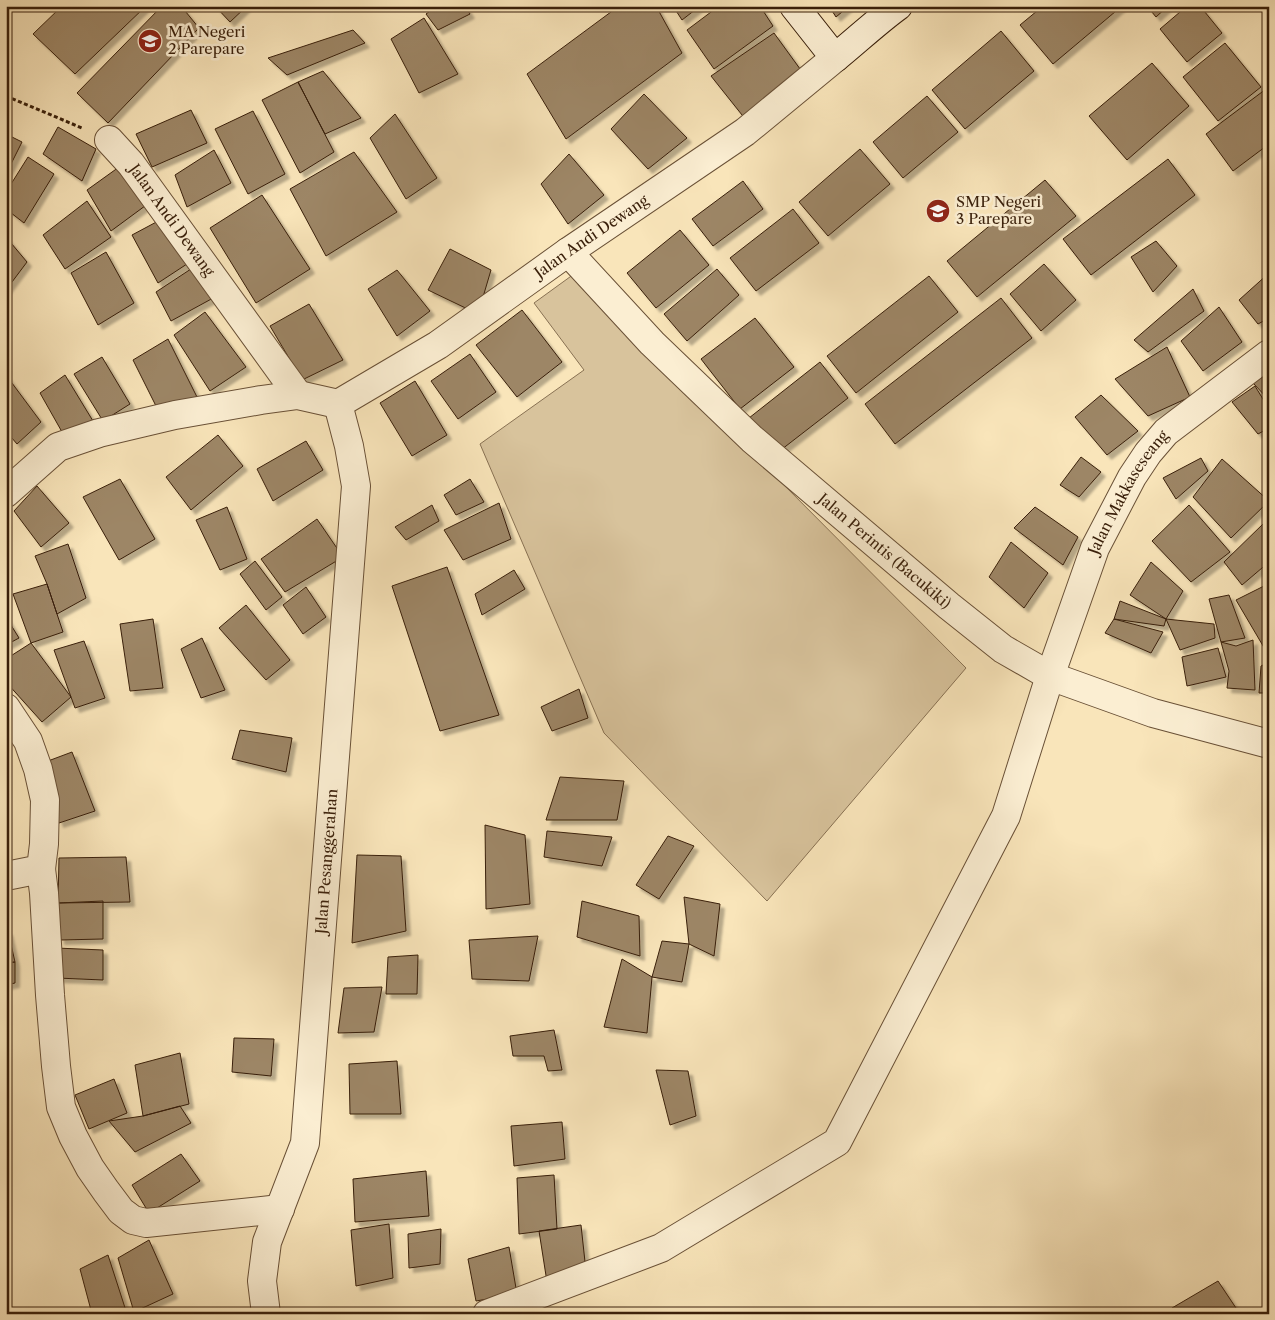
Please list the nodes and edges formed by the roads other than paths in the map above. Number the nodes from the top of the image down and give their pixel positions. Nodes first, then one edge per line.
1 (794, 6) edge
2 (898, 6) edge
3 (835, 58) junction
4 (109, 140) road end
5 (568, 252) junction
6 (1269, 354) edge
7 (298, 395) junction
8 (338, 404) junction
9 (6, 493) edge
10 (1050, 676) junction
11 (6, 708) edge
12 (1269, 744) edge
13 (41, 869) junction
14 (6, 876) edge
15 (280, 1210) junction
16 (266, 1314) edge
17 (487, 1314) edge

1 - 3 street
2 - 3 street, Jalan Andi Dewang
3 - 5 street, Jalan Andi Dewang
4 - 7 street, Jalan Andi Dewang
5 - 8 street, Jalan Andi Dewang
5 - 10 street, Jalan Perintis (Bacukiki)
6 - 10 street, Jalan Makkaseseang
7 - 8 street
7 - 9 street
8 - 15 street, Jalan Pesanggerahan
10 - 12 street, Jalan Perintis (Bacukiki)
10 - 17 street, Jalan Makkaseseang
11 - 13 street
13 - 14 street
13 - 15 street
15 - 16 street, Jalan Pesanggerahan

